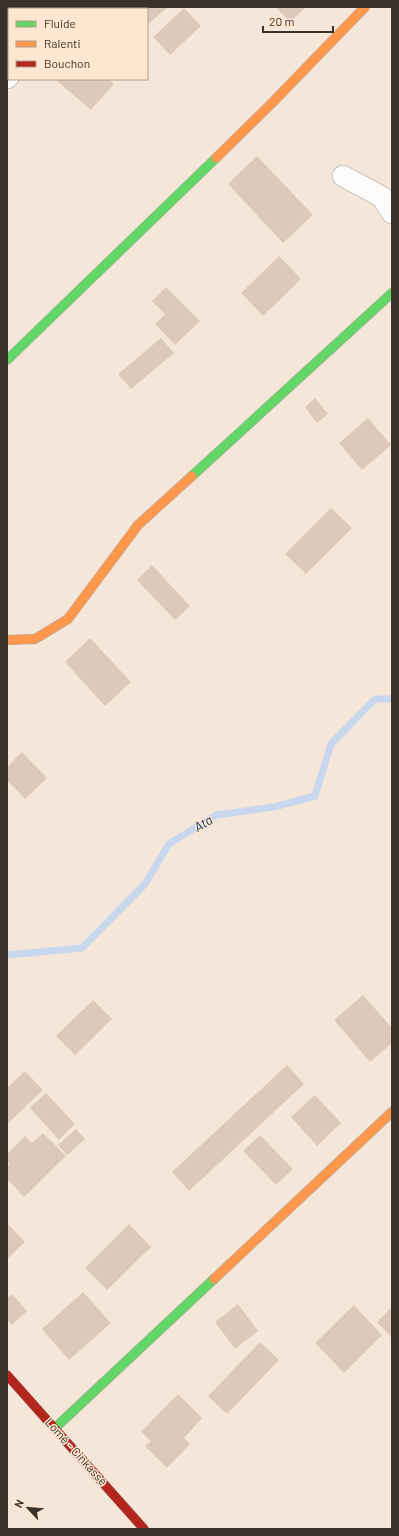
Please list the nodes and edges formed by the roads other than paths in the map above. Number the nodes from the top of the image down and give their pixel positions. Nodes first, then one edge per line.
1 (365, 7) edge
2 (343, 176) dead end
3 (392, 213) edge
4 (392, 293) edge
5 (7, 360) edge
6 (7, 640) edge
7 (391, 1116) edge
8 (7, 1375) edge
9 (55, 1428) junction
10 (144, 1529) edge

1 - 5 main road
2 - 3 street
4 - 6 main road
7 - 9 main road
8 - 9 main road, Lomé - Cinkassé
9 - 10 main road, Lomé - Cinkassé

